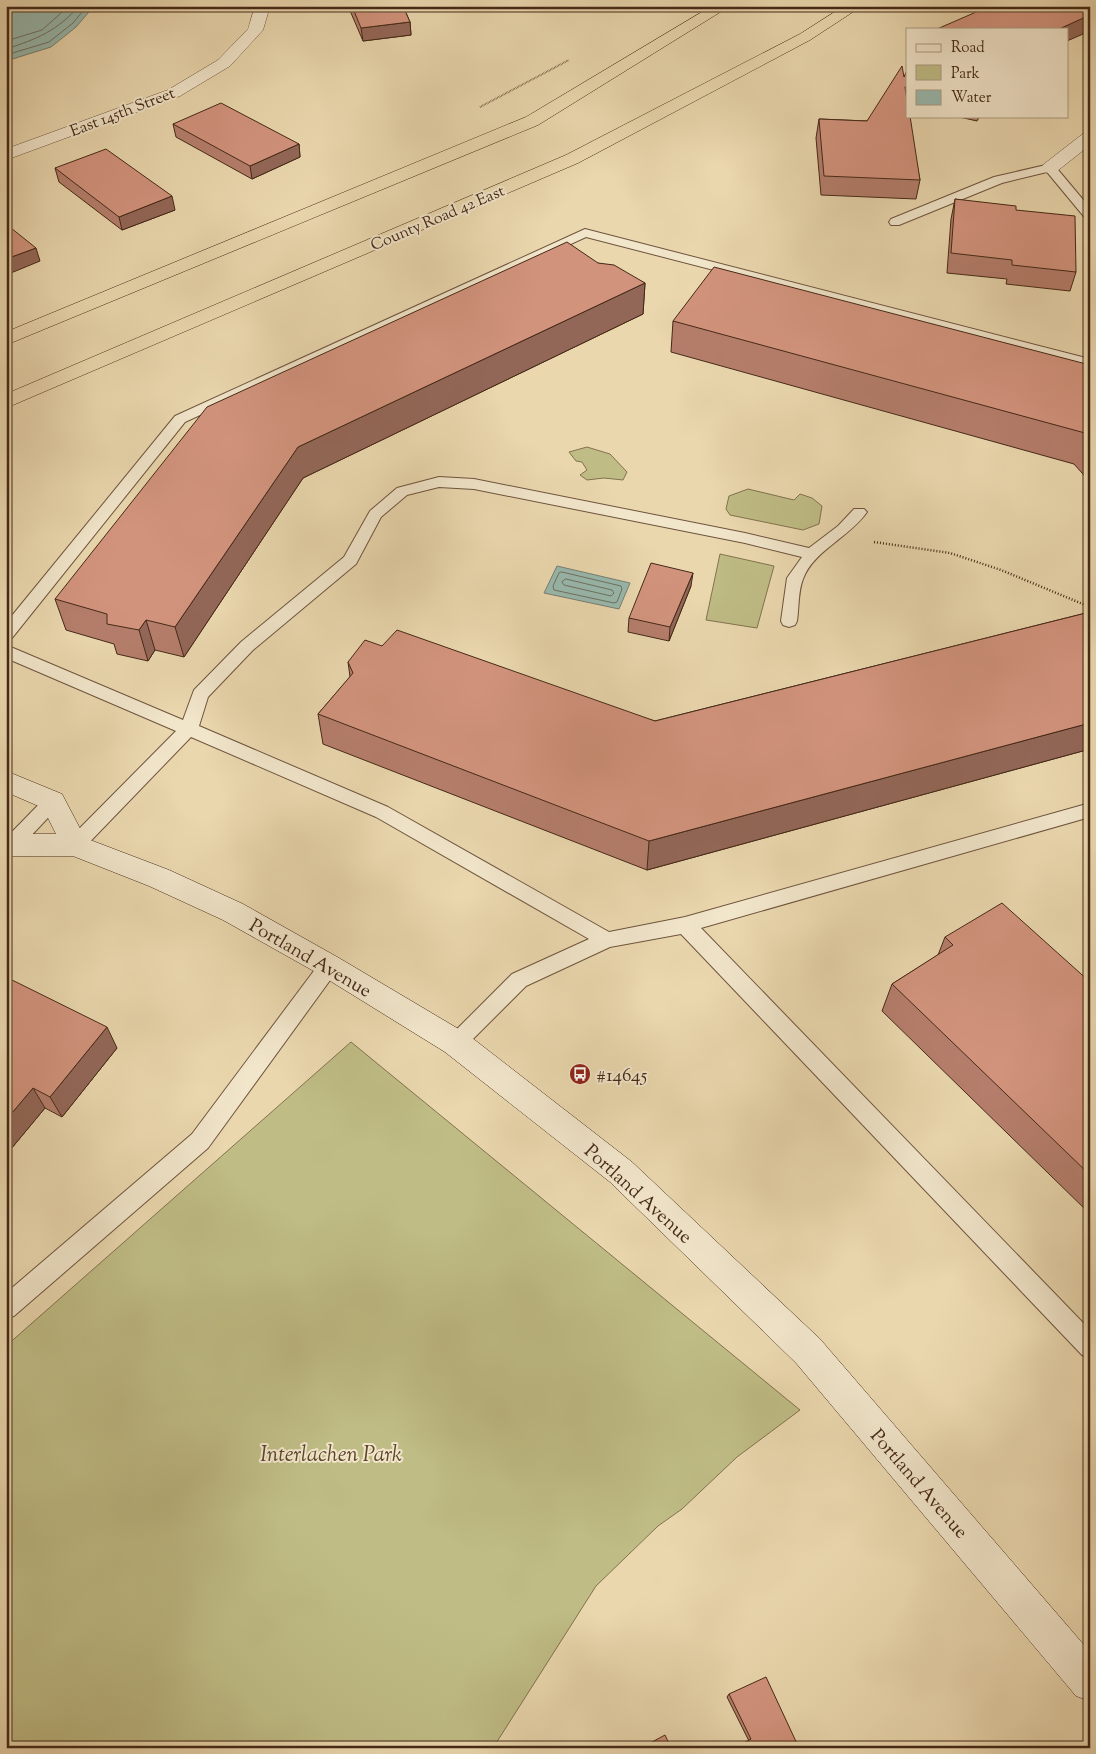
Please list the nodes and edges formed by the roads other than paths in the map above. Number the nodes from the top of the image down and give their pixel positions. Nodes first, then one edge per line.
1 (264, 6) edge
2 (723, 6) edge
3 (855, 6) edge
4 (1090, 137) edge
5 (6, 155) edge
6 (1050, 168) junction
7 (1090, 216) edge
8 (895, 222) dead end
9 (6, 339) edge
10 (1090, 363) edge
11 (6, 402) edge
12 (859, 512) dead end
13 (812, 554) junction
14 (789, 621) dead end
15 (6, 634) edge
16 (6, 651) edge
17 (189, 730) junction
18 (6, 781) edge
19 (53, 801) junction
20 (1090, 810) edge
21 (75, 845) junction
22 (8, 846) edge
23 (685, 925) junction
24 (607, 940) junction
25 (329, 966) junction
26 (456, 1044) junction
27 (6, 1308) edge
28 (1090, 1346) edge
29 (1090, 1682) edge

1 - 5 street, East 145th Street
2 - 9 highway
3 - 11 highway, County Road 42 East
4 - 6 street
6 - 7 lane
6 - 8 lane
10 - 15 lane
12 - 13 lane
13 - 14 lane
13 - 17 lane
16 - 17 lane
17 - 21 lane
17 - 24 lane
18 - 19 street
19 - 21 street
19 - 22 lane
20 - 23 lane
21 - 22 street, Portland Avenue
21 - 25 street, Portland Avenue
23 - 24 lane
23 - 28 lane
24 - 26 lane
25 - 26 street, Portland Avenue
25 - 27 lane
26 - 29 street, Portland Avenue

